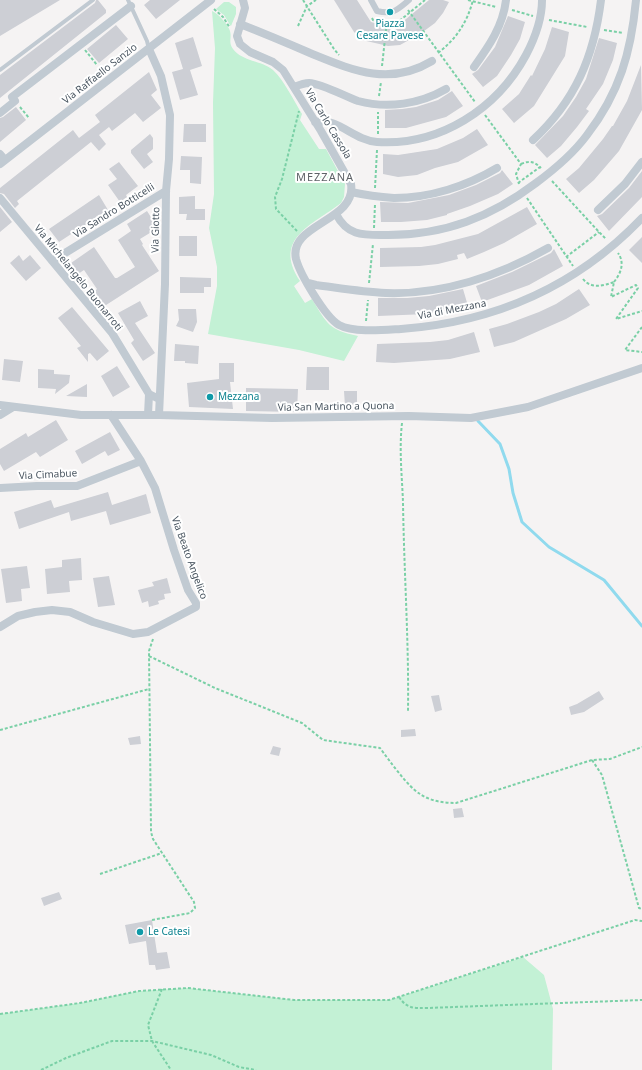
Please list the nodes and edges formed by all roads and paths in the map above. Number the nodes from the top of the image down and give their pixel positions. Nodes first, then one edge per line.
1 (93, 0) edge
2 (211, 0) edge
3 (243, 0) edge
4 (303, 0) edge
5 (316, 0) edge
6 (371, 0) edge
7 (409, 0) edge
8 (468, 0) edge
9 (473, 0) edge
10 (506, 0) edge
11 (542, 0) edge
12 (601, 0) edge
13 (636, 0) edge
14 (129, 3) edge
15 (403, 5) junction
16 (307, 6) junction
17 (213, 9) dead end
18 (505, 9) junction
19 (388, 13) junction
20 (540, 18) junction
21 (240, 24) junction
22 (298, 26) dead end
23 (597, 29) junction
24 (232, 31) dead end
25 (632, 36) junction
26 (80, 44) junction
27 (149, 49) junction
28 (438, 53) junction
29 (340, 56) dead end
30 (433, 58) joint
31 (98, 65) dead end
32 (474, 67) dead end
33 (0, 70) edge
34 (381, 75) junction
35 (294, 87) junction
36 (446, 88) dead end
37 (15, 101) junction
38 (379, 104) junction
39 (299, 108) dead end
40 (481, 109) junction
41 (0, 113) edge
42 (29, 118) dead end
43 (315, 122) junction
44 (533, 140) dead end
45 (378, 142) junction
46 (2, 159) edge
47 (642, 162) edge
48 (521, 164) junction
49 (540, 167) junction
50 (497, 168) dead end
51 (547, 175) junction
52 (518, 183) junction
53 (166, 191) junction
54 (351, 192) junction
55 (523, 192) junction
56 (375, 196) junction
57 (0, 198) edge
58 (598, 210) dead end
59 (336, 214) junction
60 (642, 218) edge
61 (598, 232) junction
62 (299, 233) dead end
63 (374, 235) junction
64 (613, 246) junction
65 (548, 248) dead end
66 (566, 257) junction
67 (52, 261) junction
68 (578, 272) junction
69 (614, 282) junction
70 (308, 283) junction
71 (368, 292) junction
72 (642, 311) edge
73 (366, 324) dead end
74 (642, 327) edge
75 (642, 352) edge
76 (642, 368) edge
77 (149, 394) junction
78 (159, 402) junction
79 (0, 405) edge
80 (13, 407) junction
81 (158, 414) junction
82 (111, 415) junction
83 (148, 415) junction
84 (0, 416) edge
85 (402, 416) junction
86 (141, 461) junction
87 (0, 488) edge
88 (0, 626) edge
89 (157, 627) junction
90 (149, 656) junction
91 (149, 689) junction
92 (408, 712) dead end
93 (0, 730) edge
94 (642, 748) edge
95 (592, 760) junction
96 (162, 853) junction
97 (100, 874) dead end
98 (642, 909) edge
99 (152, 920) dead end
100 (642, 921) edge
101 (162, 989) junction
102 (399, 997) junction
103 (642, 1000) edge
104 (0, 1014) edge
105 (152, 1041) junction
106 (40, 1070) edge
107 (172, 1070) edge
108 (256, 1070) edge

1 - 33 lane
2 - 27 street, Via Raffaello Sanzio
3 - 21 street, Via Carlo Cassola
4 - 16 path
5 - 16 path
6 - 19 street
7 - 15 street
8 - 9 path
9 - 18 path
9 - 28 path
10 - 18 street
11 - 20 street
12 - 23 street
13 - 25 street
14 - 26 street
14 - 27 lane
15 - 19 street
15 - 28 path
16 - 22 path
16 - 29 path
17 - 24 path
18 - 20 path
18 - 32 street
19 - 34 path
20 - 23 path
20 - 40 street
21 - 34 street
21 - 35 street, Via Carlo Cassola
23 - 25 path
23 - 44 street
25 - 51 street
26 - 31 path
26 - 37 street
27 - 46 street, Via Raffaello Sanzio
27 - 53 street, Via Giotto
28 - 30 path
28 - 40 path
30 - 34 street
34 - 38 path
35 - 38 street
35 - 43 street, Via Carlo Cassola
36 - 38 street
37 - 41 street
37 - 42 path
38 - 45 path
39 - 62 path
40 - 45 street
40 - 48 path
43 - 45 street
43 - 54 street, Via Carlo Cassola
45 - 56 path
47 - 58 street
48 - 49 path
48 - 52 path
49 - 51 path
49 - 52 path
50 - 56 street
51 - 55 street
51 - 61 path
52 - 55 path
53 - 67 street, Via Sandro Botticelli
53 - 78 street, Via Giotto
54 - 56 street
54 - 59 street
55 - 63 street
55 - 66 path
56 - 63 path
57 - 67 street, Via Michelangelo Buonarroti
59 - 63 street
59 - 70 street
60 - 64 street, Via di Mezzana
61 - 64 path
61 - 66 path
63 - 71 path
64 - 68 street, Via di Mezzana
64 - 69 path
65 - 71 street
66 - 68 path
67 - 77 street, Via Michelangelo Buonarroti
68 - 69 path
68 - 70 street, Via di Mezzana
69 - 72 path
70 - 71 street
71 - 73 path
74 - 75 path
76 - 85 street, Via San Martino a Quona
77 - 78 street, Via Michelangelo Buonarroti
77 - 83 street
78 - 81 street, Via Giotto
79 - 80 street, Via San Martino a Quona
80 - 82 street, Via San Martino a Quona
80 - 84 street
81 - 83 street, Via San Martino a Quona
81 - 85 street, Via San Martino a Quona
82 - 83 street, Via San Martino a Quona
82 - 86 street, Via Beato Angelico
85 - 92 path
86 - 87 street, Via Cimabue
86 - 89 street, Via Beato Angelico
88 - 89 street, Via Beato Angelico
89 - 90 path
90 - 91 path
90 - 95 path
91 - 93 path
91 - 96 path
94 - 95 path
95 - 98 path
96 - 97 path
96 - 99 path
100 - 102 path
101 - 102 path
101 - 104 path
101 - 105 path
102 - 103 path
105 - 106 path
105 - 107 path
105 - 108 path

